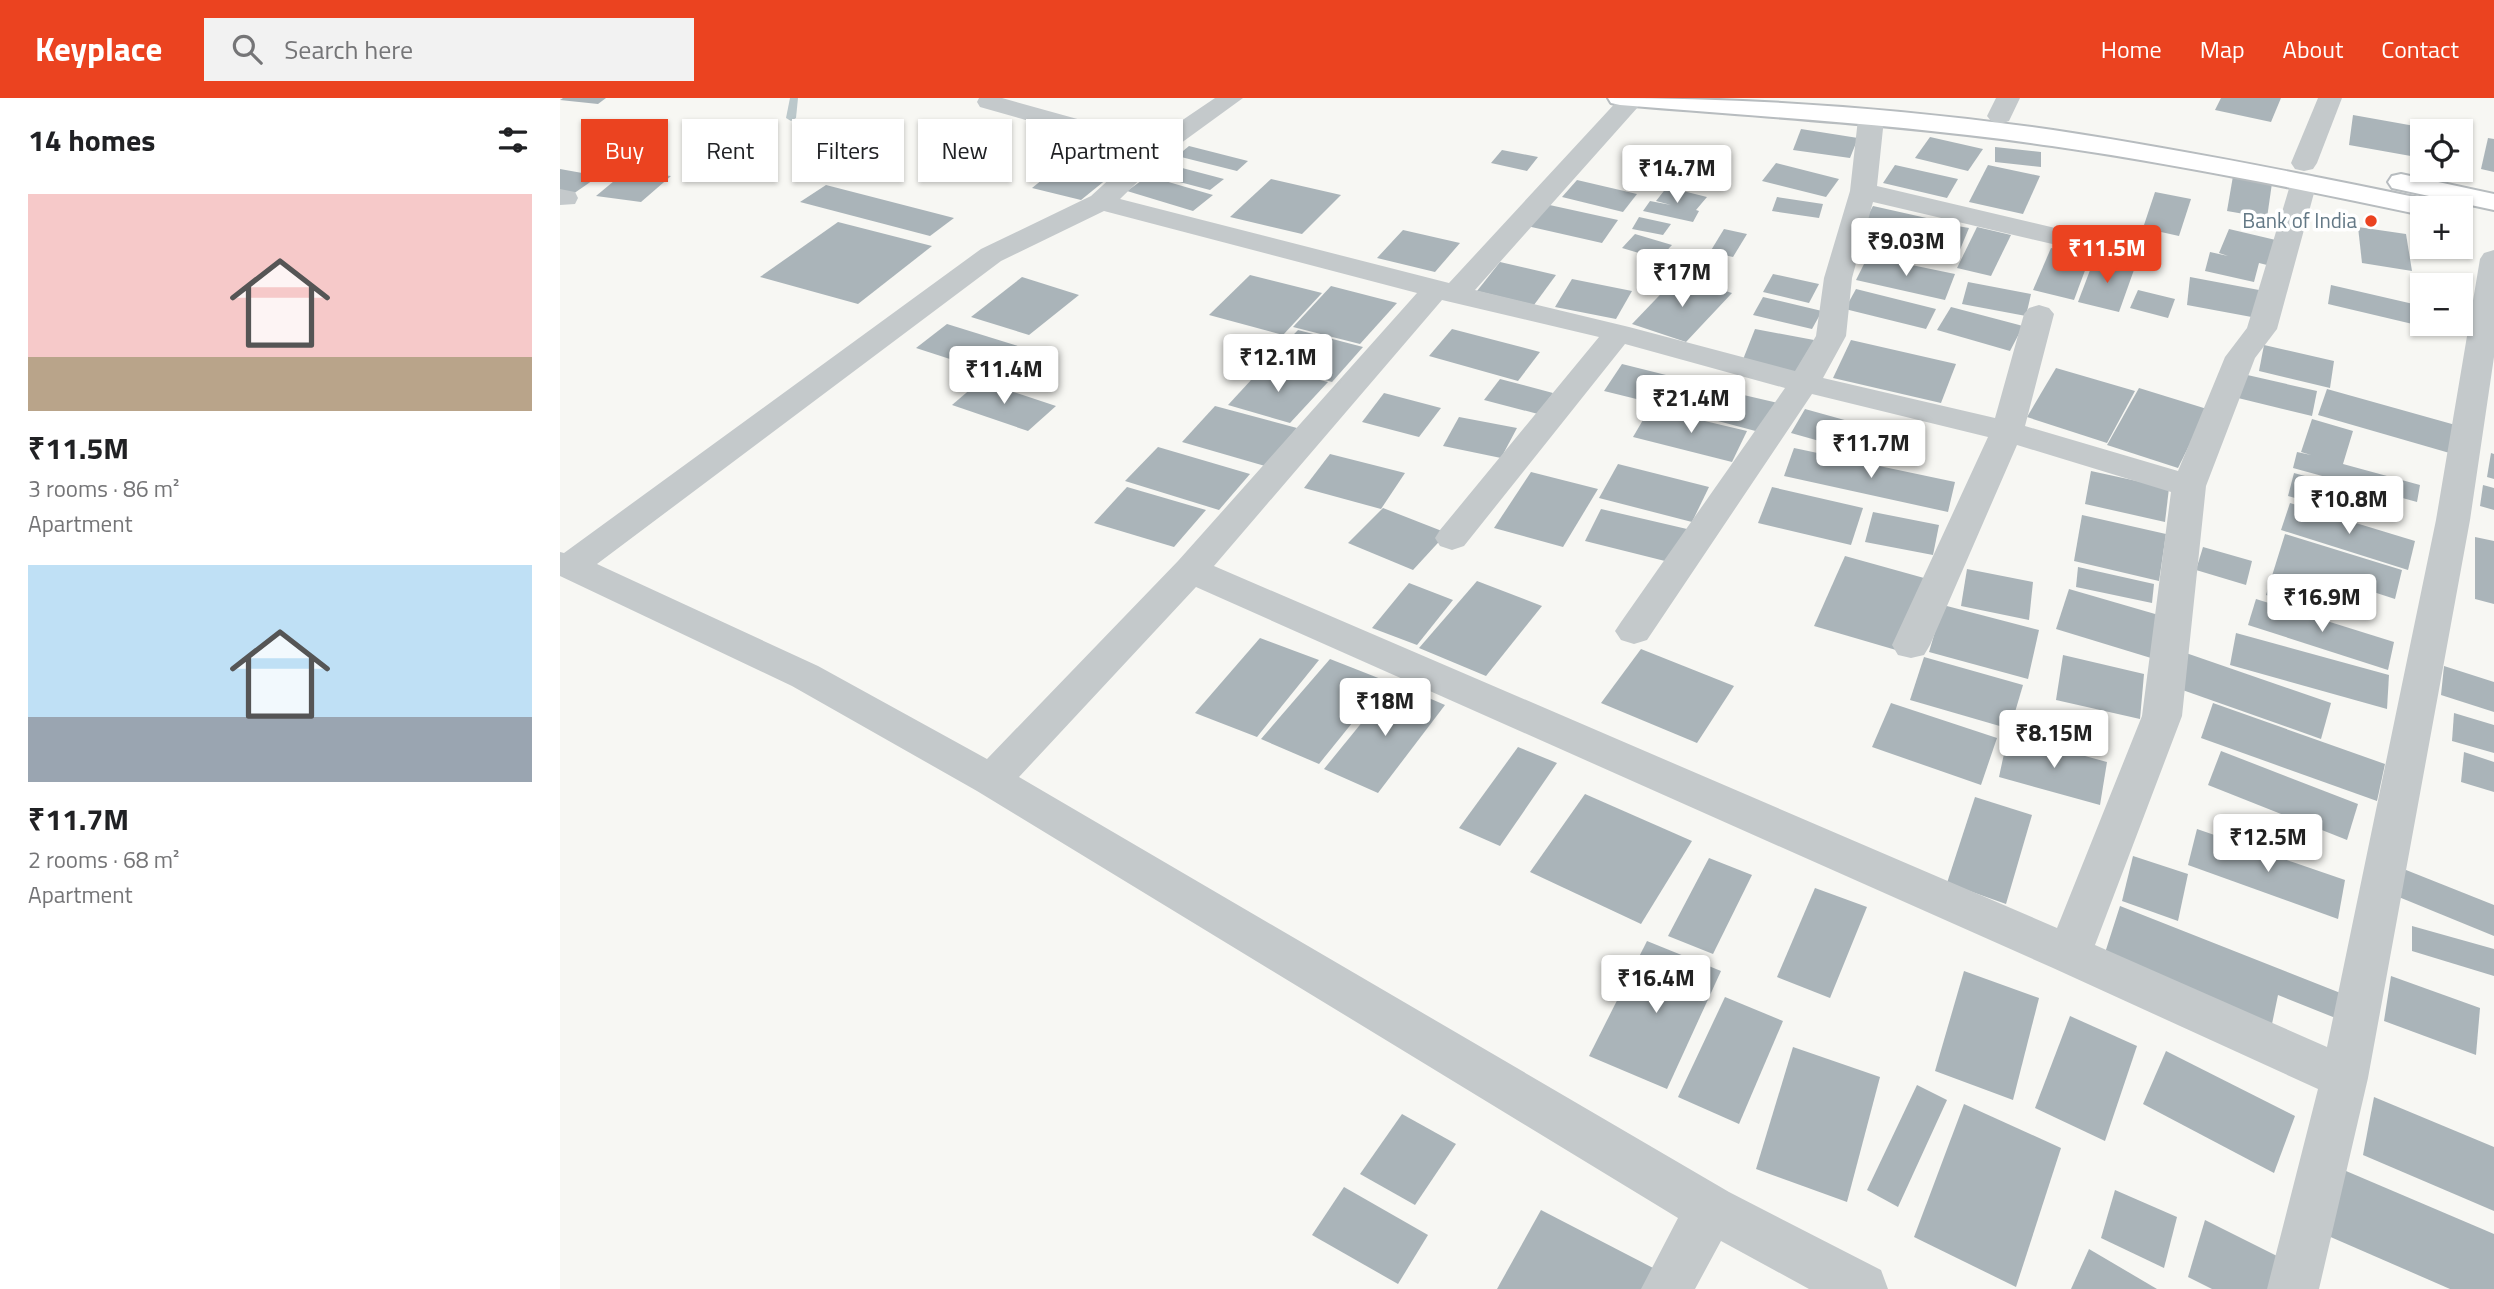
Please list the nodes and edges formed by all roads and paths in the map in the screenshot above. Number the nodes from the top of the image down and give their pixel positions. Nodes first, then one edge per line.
1 (1231, 98) edge
2 (2330, 98) edge
3 (1629, 99) edge
4 (989, 102) dead end
5 (1852, 104) edge
6 (2004, 107) edge
7 (1050, 119) edge
8 (1183, 131) edge
9 (2304, 173) junction
10 (1122, 182) edge
11 (1863, 191) junction
12 (1101, 202) junction
13 (2494, 202) edge
14 (2410, 203) edge
15 (2473, 218) edge
16 (2494, 222) edge
17 (2138, 256) dead end
18 (2494, 259) edge
19 (1446, 291) junction
20 (2039, 314) dead end
21 (1618, 332) junction
22 (1804, 383) junction
23 (2007, 430) junction
24 (2189, 486) junction
25 (1452, 538) dead end
26 (565, 565) edge
27 (1191, 570) junction
28 (1634, 631) dead end
29 (1911, 645) dead end
30 (991, 780) junction
31 (2069, 954) junction
32 (2344, 1078) junction
33 (1711, 1209) junction
34 (1667, 1289) edge
35 (1862, 1289) edge
36 (2293, 1289) edge

1 - 8 street
2 - 9 street
3 - 5 main road
3 - 19 street
4 - 7 street
5 - 6 main road
5 - 9 main road
5 - 11 street
6 - 9 main road
9 - 13 main road
9 - 14 main road
9 - 24 street
10 - 12 street
11 - 17 street
11 - 22 street
12 - 19 street
12 - 26 street
15 - 16 main road
18 - 32 street
19 - 21 street
19 - 27 street
20 - 23 street
21 - 22 street
21 - 25 street
22 - 23 street
22 - 28 street
23 - 24 street
23 - 29 street
24 - 31 street
26 - 30 street
27 - 30 street
27 - 31 street
30 - 33 street
31 - 32 street
32 - 36 street
33 - 34 street
33 - 35 street

